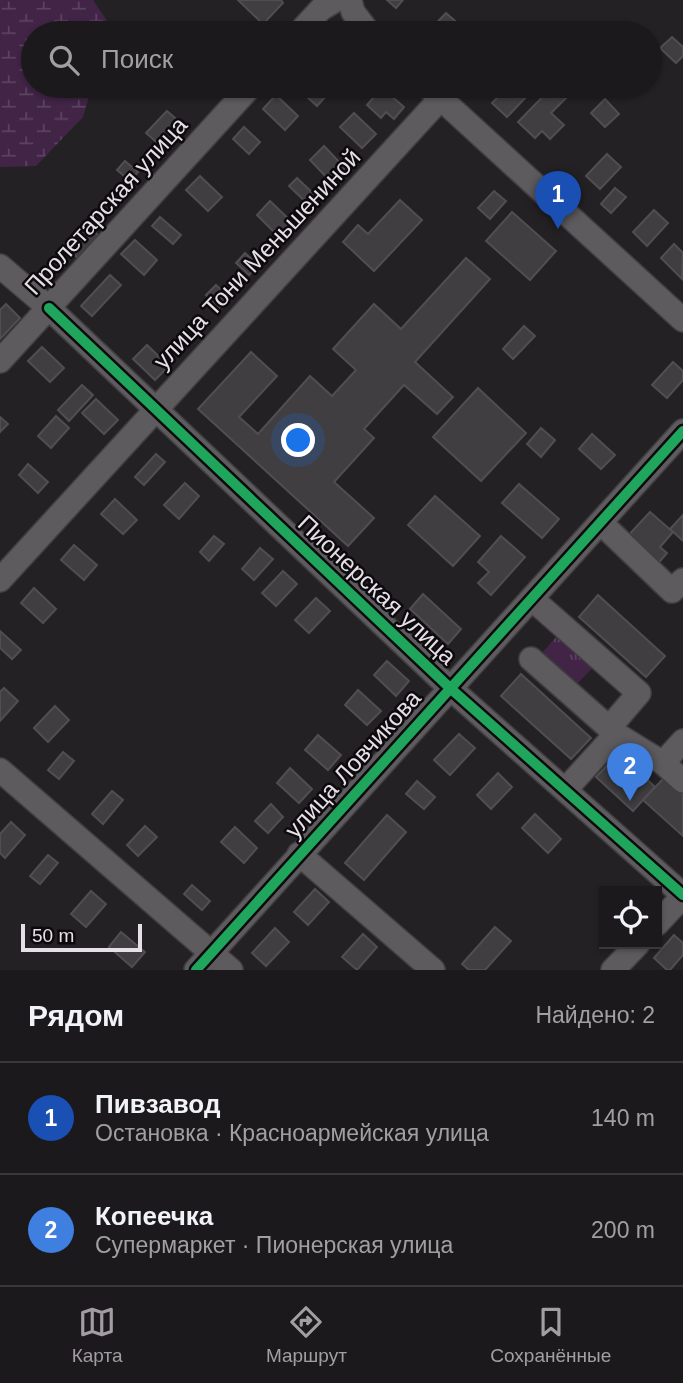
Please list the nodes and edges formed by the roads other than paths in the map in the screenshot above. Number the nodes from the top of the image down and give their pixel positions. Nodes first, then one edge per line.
1 (334, 2) edge
2 (313, 21) edge
3 (358, 21) edge
4 (240, 98) edge
5 (429, 98) edge
6 (441, 98) edge
7 (0, 266) edge
8 (49, 308) junction
9 (683, 320) edge
10 (0, 361) edge
11 (155, 409) junction
12 (683, 431) edge
13 (601, 523) junction
14 (0, 580) edge
15 (683, 580) edge
16 (532, 599) junction
17 (531, 659) dead end
18 (450, 688) junction
19 (612, 731) junction
20 (683, 741) edge
21 (663, 763) junction
22 (0, 770) edge
23 (683, 781) edge
24 (566, 789) junction
25 (299, 854) junction
26 (683, 895) edge
27 (662, 918) edge
28 (633, 949) edge
29 (212, 952) junction
30 (196, 970) edge
31 (231, 970) edge
32 (433, 970) edge
33 (613, 970) edge

1 - 2 street
1 - 3 street
4 - 8 street, Пролетарская улица
5 - 11 street, улица Тони Меньшениной
6 - 9 street
7 - 8 street, Пионерская улица
8 - 10 street, Пролетарская улица
8 - 11 street, Пионерская улица
11 - 14 street, улица Тони Меньшениной
11 - 18 street, Пионерская улица
12 - 13 street, улица Ловчикова
13 - 15 street
13 - 16 street, улица Ловчикова
16 - 18 street, улица Ловчикова
16 - 19 street
17 - 19 street
18 - 24 street, Пионерская улица
18 - 25 street, улица Ловчикова
19 - 21 street
19 - 24 street
20 - 21 street
21 - 23 street
22 - 29 street
24 - 26 street, Пионерская улица
25 - 29 street, улица Ловчикова
25 - 32 street, улица Ловчикова
26 - 27 street
28 - 33 street
29 - 30 street, улица Ловчикова
29 - 31 street

